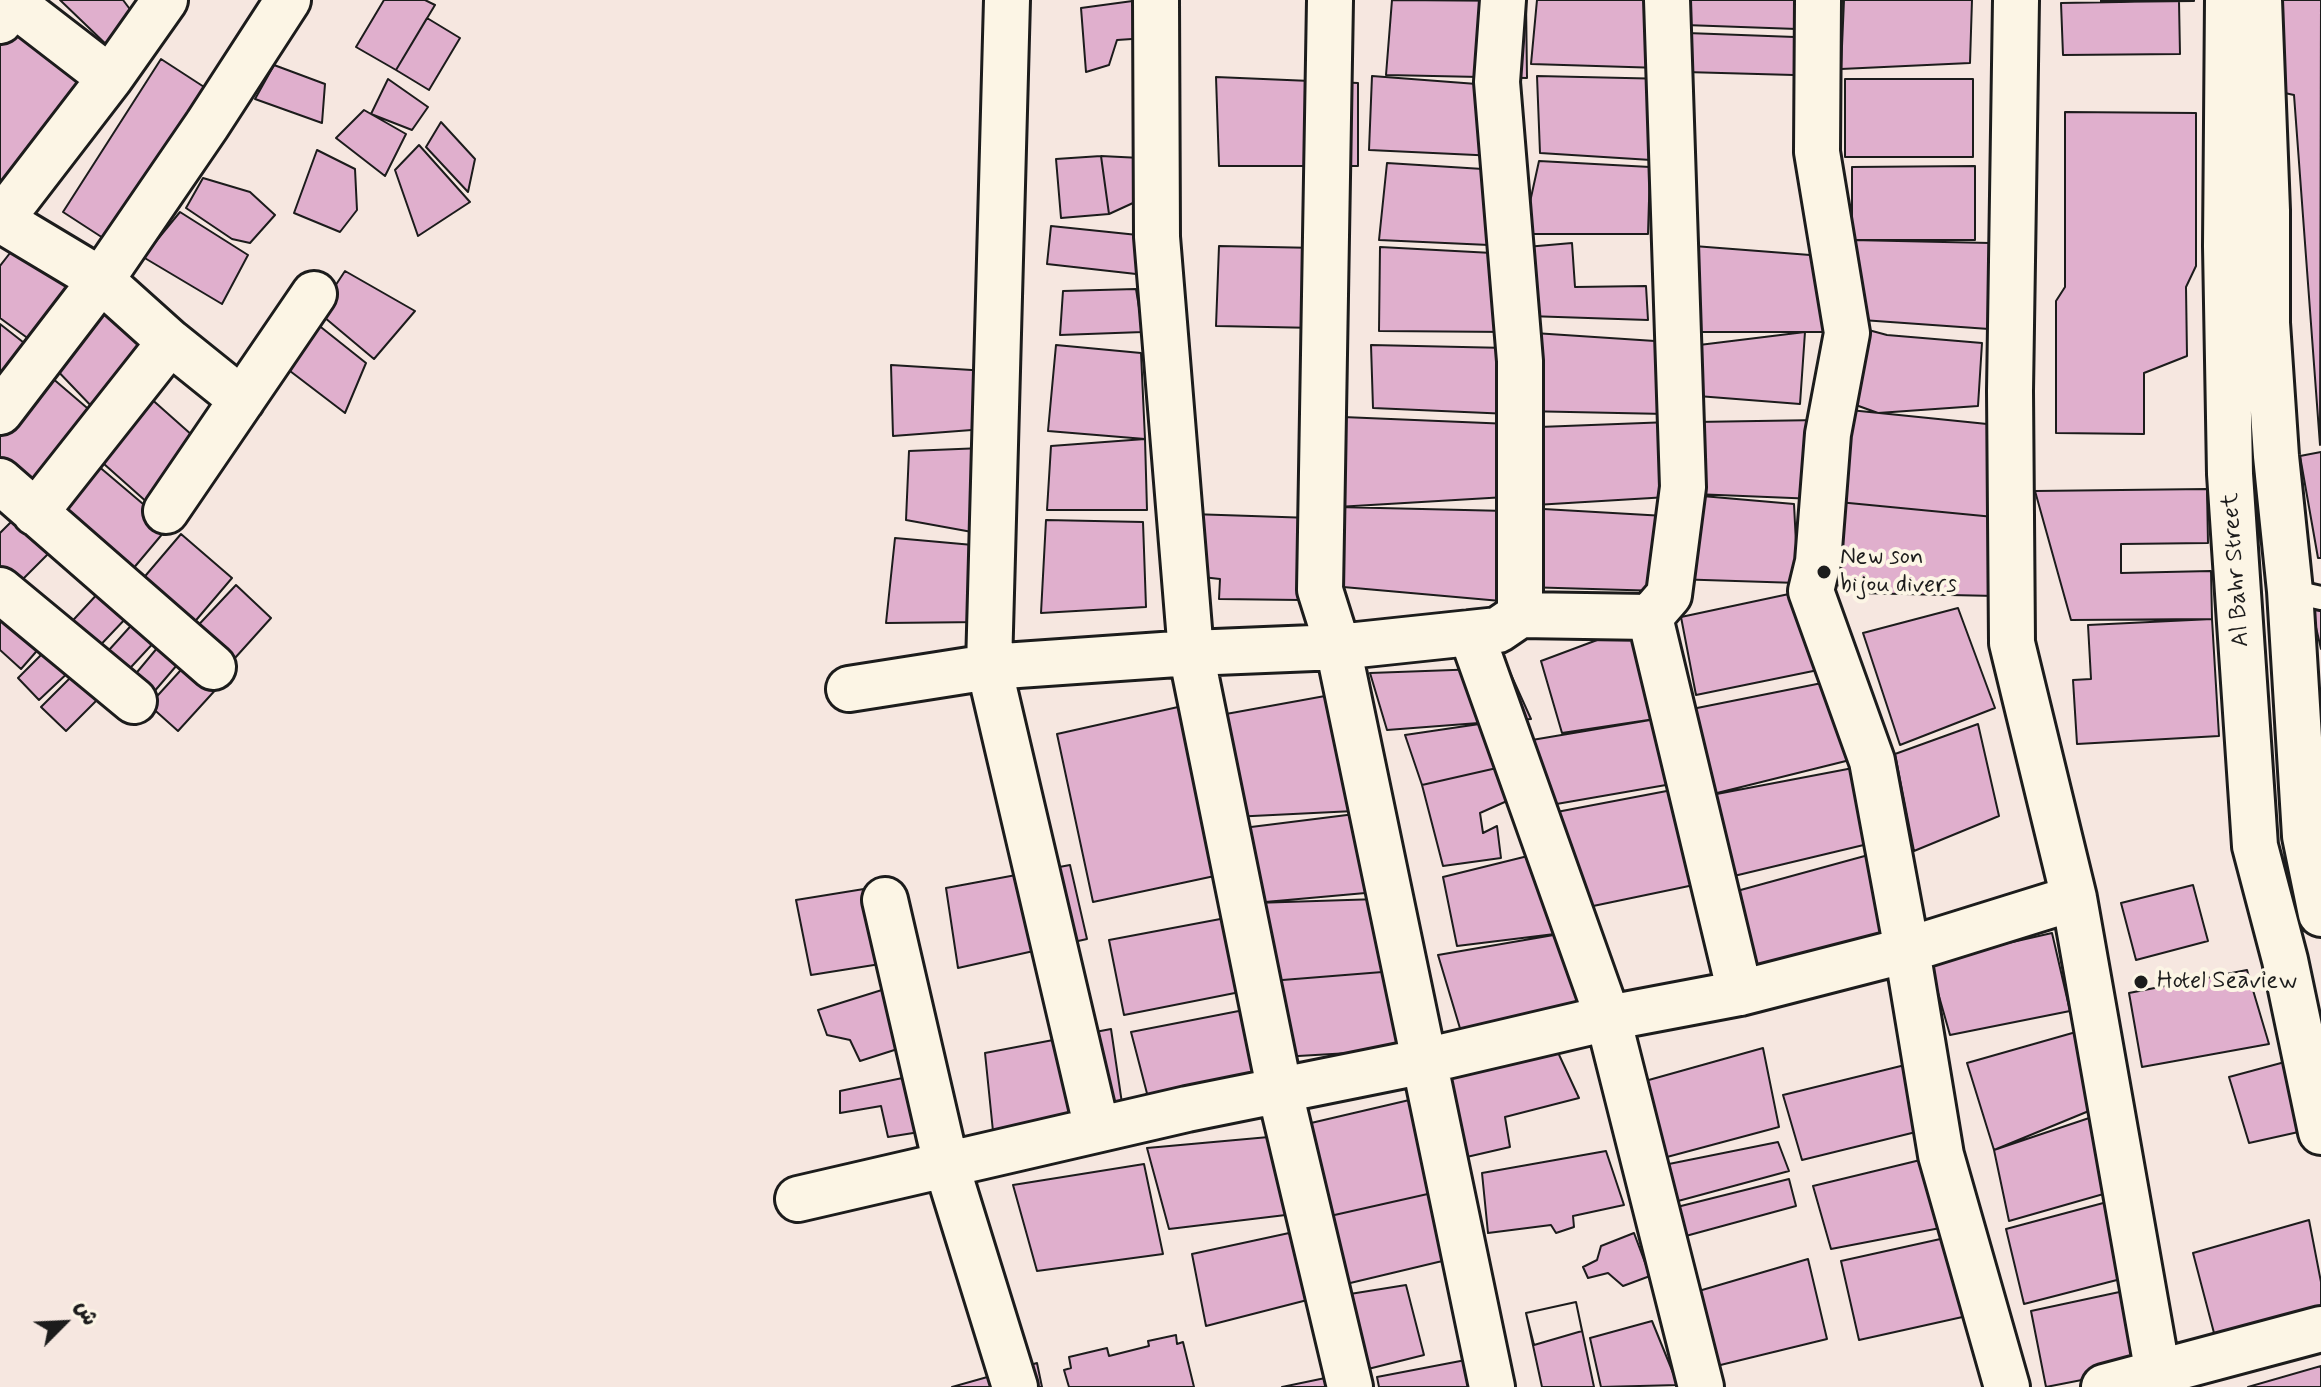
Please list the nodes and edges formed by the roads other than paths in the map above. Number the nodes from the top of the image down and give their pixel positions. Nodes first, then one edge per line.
1 (165, 0) edge
2 (288, 0) edge
3 (1007, 0) edge
4 (1156, 0) edge
5 (1330, 0) edge
6 (1503, 0) edge
7 (1667, 0) edge
8 (1818, 0) edge
9 (2016, 0) edge
10 (2228, 0) edge
11 (2259, 0) edge
12 (0, 21) edge
13 (110, 78) junction
14 (0, 221) edge
15 (101, 280) junction
16 (314, 294) dead end
17 (170, 342) junction
18 (242, 400) junction
19 (0, 412) edge
20 (0, 481) edge
21 (166, 511) dead end
22 (35, 513) junction
23 (0, 590) edge
24 (2305, 594) edge
25 (1520, 615) junction
26 (1650, 617) junction
27 (1471, 633) junction
28 (1338, 647) junction
29 (1191, 653) junction
30 (213, 667) dead end
31 (989, 667) junction
32 (849, 689) dead end
33 (134, 701) dead end
34 (2074, 898) junction
35 (885, 900) dead end
36 (2321, 914) edge
37 (1907, 950) junction
38 (1740, 993) junction
39 (1608, 1018) junction
40 (1425, 1061) junction
41 (1280, 1092) junction
42 (1097, 1129) junction
43 (2321, 1132) edge
44 (946, 1164) junction
45 (798, 1199) dead end
46 (2321, 1329) edge
47 (2179, 1376) edge
48 (1015, 1387) edge
49 (1350, 1387) edge
50 (1492, 1387) edge
51 (1701, 1387) edge
52 (2007, 1387) edge
53 (2104, 1387) edge

1 - 13 street
2 - 15 street
3 - 31 street
4 - 29 street
5 - 28 street
6 - 25 street
7 - 26 street
8 - 37 street
9 - 34 street
10 - 43 street, Al Bahr Street
11 - 24 street, Al Bahr Street
12 - 13 street
13 - 14 street
14 - 15 street
15 - 17 street
15 - 19 street
16 - 18 street
17 - 18 street
17 - 22 street
18 - 21 street
20 - 22 street
22 - 30 street
23 - 33 street
24 - 36 street, Al Bahr Street
25 - 26 street
25 - 27 street
26 - 38 street
27 - 28 street
27 - 39 street
28 - 29 street
28 - 40 street
29 - 31 street
29 - 41 street
31 - 32 street
31 - 42 street
34 - 37 street
34 - 47 street
35 - 44 street
37 - 38 street
37 - 52 street
38 - 39 street
39 - 40 street
39 - 51 street
40 - 41 street
40 - 50 street
41 - 42 street
41 - 49 street
42 - 44 street
44 - 45 street
44 - 48 street
46 - 47 street
47 - 53 street

